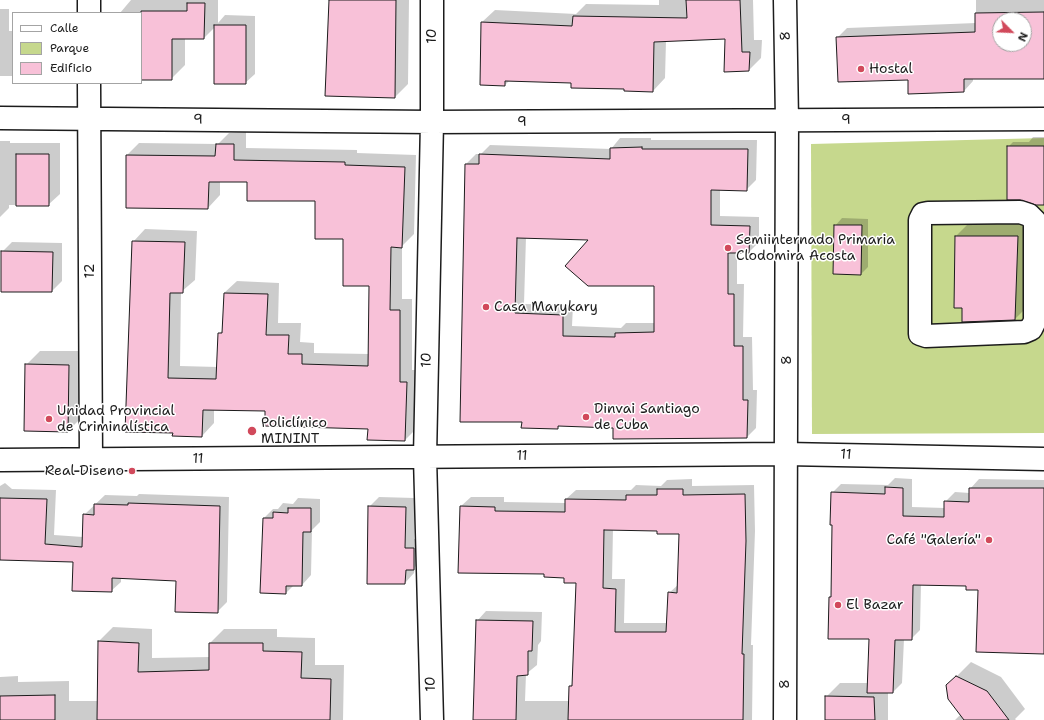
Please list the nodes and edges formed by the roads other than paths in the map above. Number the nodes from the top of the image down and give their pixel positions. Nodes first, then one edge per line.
1 (89, 0) edge
2 (432, 0) edge
3 (785, 0) edge
4 (89, 12) edge
5 (88, 84) edge
6 (0, 118) edge
7 (88, 119) junction
8 (1044, 119) edge
9 (787, 120) junction
10 (432, 122) junction
11 (1040, 217) edge
12 (1040, 273) edge
13 (1040, 325) edge
14 (786, 454) junction
15 (425, 457) junction
16 (1044, 459) edge
17 (0, 460) edge
18 (91, 460) junction
19 (432, 720) edge
20 (785, 720) edge

1 - 4 street
2 - 10 street, 10
3 - 9 street, 8
5 - 7 street, 12
6 - 7 street, 9
7 - 10 street, 9
7 - 18 street, 12
8 - 9 street, 9
9 - 10 street, 9
9 - 14 street, 8
10 - 15 street, 10
11 - 12 street
11 - 13 street
12 - 13 street
14 - 15 street, 11
14 - 16 street, 11
14 - 20 street, 8
15 - 18 street, 11
15 - 19 street, 10
17 - 18 street, 11

